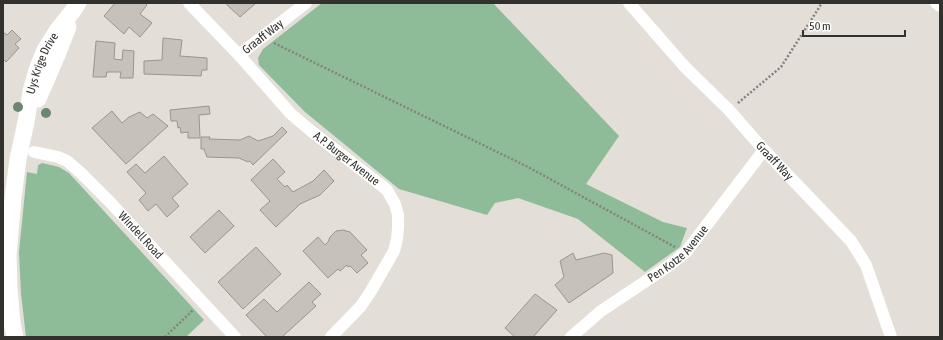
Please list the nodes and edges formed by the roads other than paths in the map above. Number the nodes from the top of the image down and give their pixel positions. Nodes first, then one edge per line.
1 (189, 3) edge
2 (306, 3) edge
3 (629, 3) edge
4 (936, 3) edge
5 (940, 6) edge
6 (75, 7) edge
7 (239, 55) junction
8 (764, 150) junction
9 (34, 152) dead end
10 (15, 337) edge
11 (235, 337) edge
12 (331, 337) edge
13 (571, 337) edge
14 (891, 337) edge

1 - 7 street, A.P. Burger Avenue
2 - 7 street, Graaff Way
3 - 8 street, Graaff Way
4 - 5 street
6 - 10 street, Uys Krige Drive
7 - 12 street, A.P. Burger Avenue
8 - 13 street, Pen Kotze Avenue
8 - 14 street, Graaff Way
9 - 11 street, Windell Road

